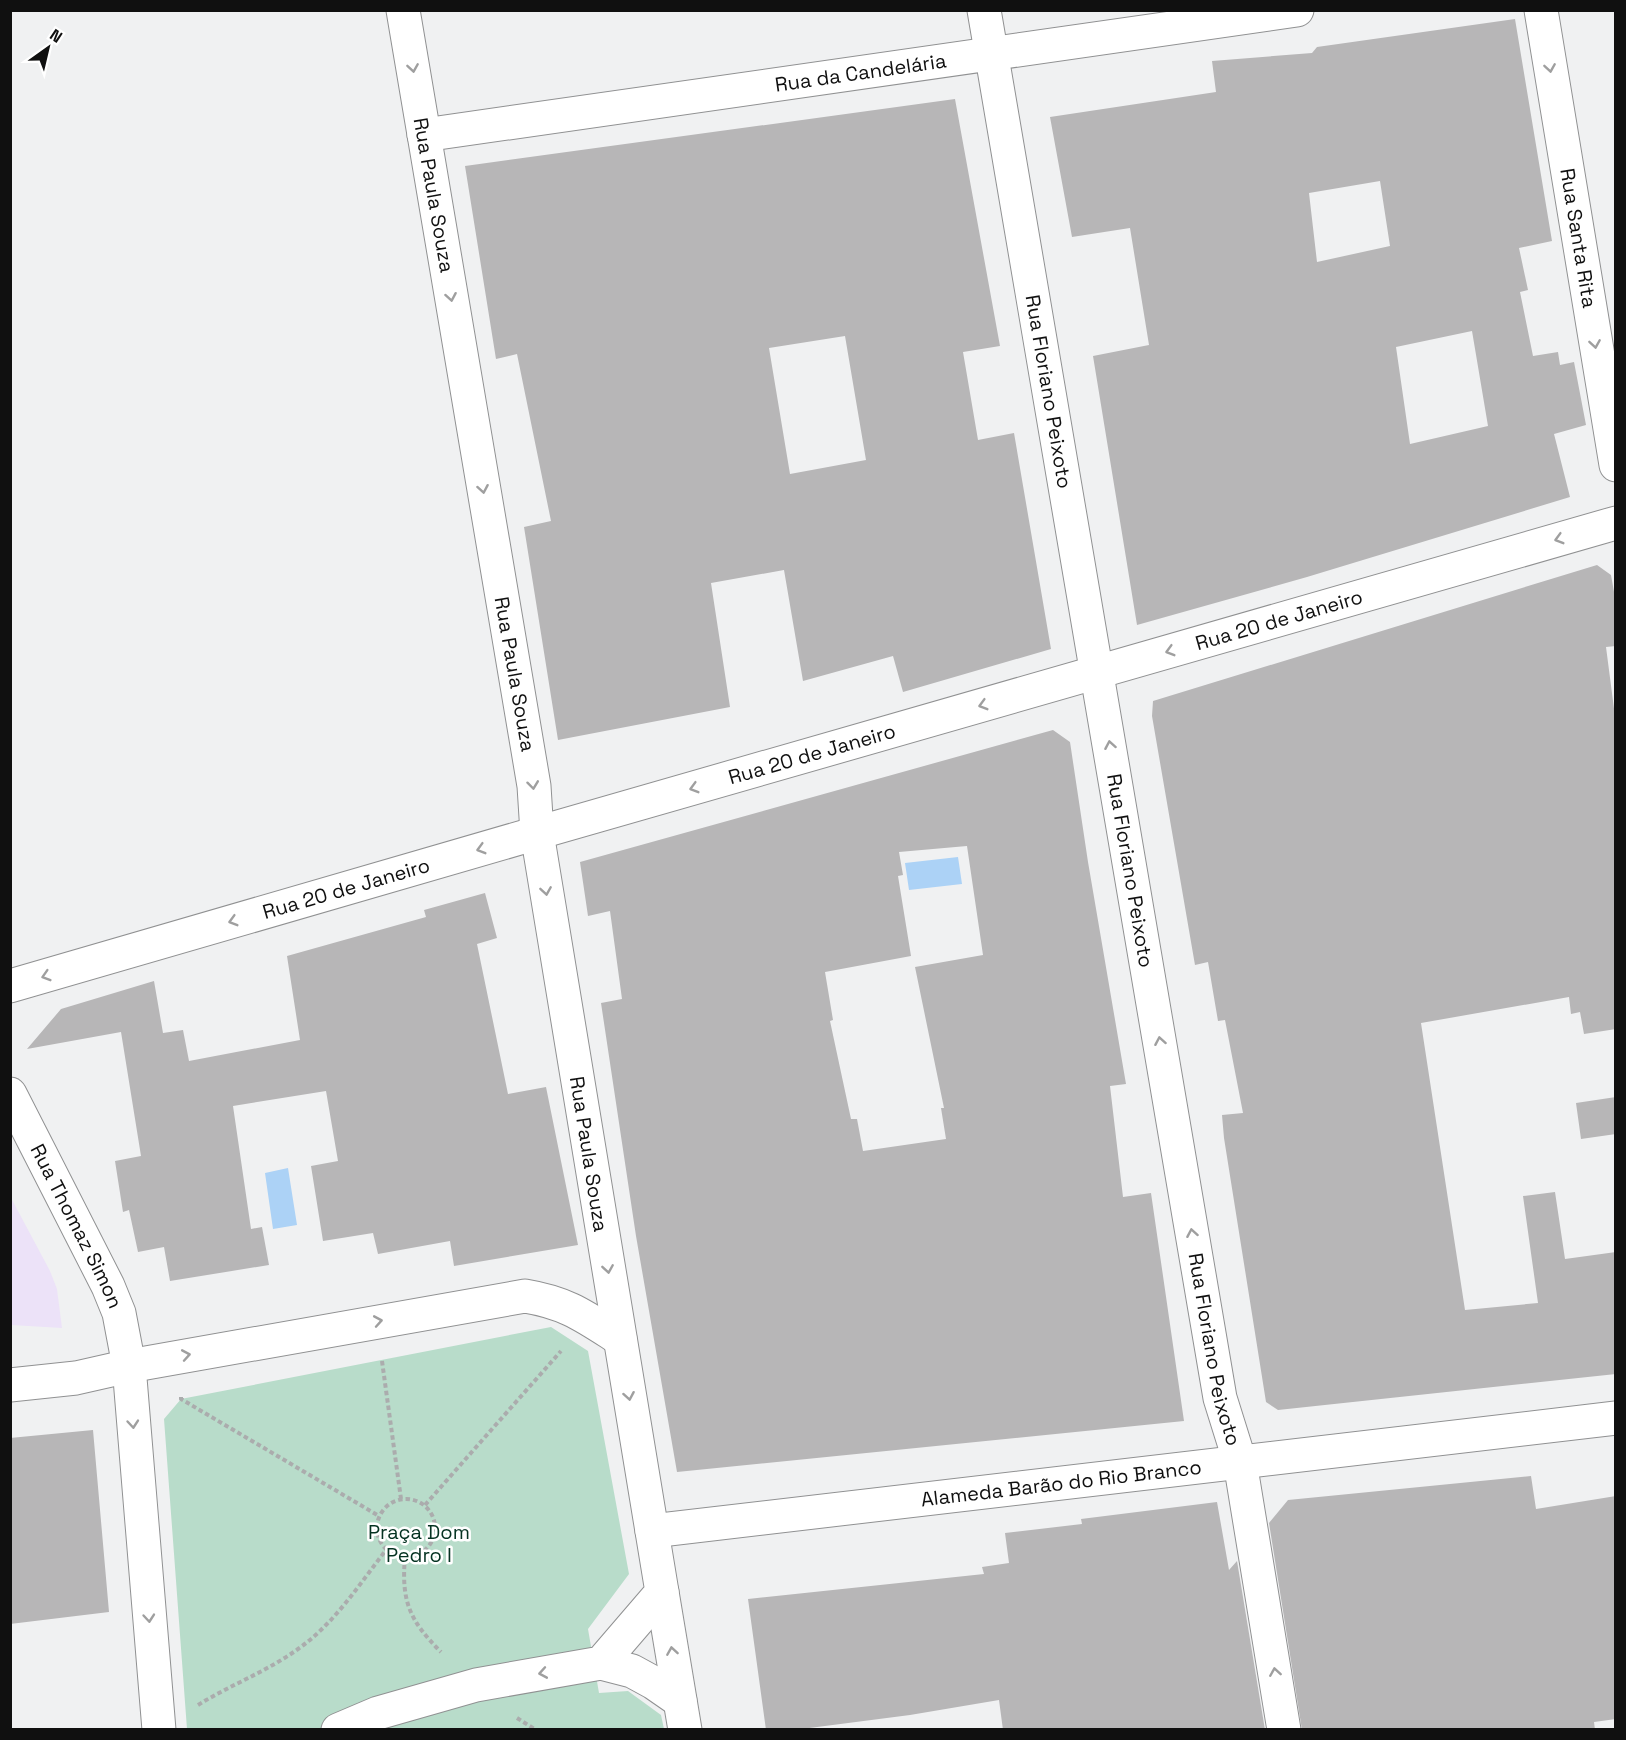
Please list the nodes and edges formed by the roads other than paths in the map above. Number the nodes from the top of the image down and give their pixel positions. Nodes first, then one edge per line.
1 (403, 10) edge
2 (984, 10) edge
3 (1297, 10) edge
4 (1540, 10) edge
5 (992, 54) junction
6 (424, 135) junction
7 (1616, 465) edge
8 (1616, 523) edge
9 (1098, 672) junction
10 (537, 833) junction
11 (10, 986) edge
12 (10, 1094) edge
13 (620, 1339) junction
14 (129, 1366) junction
15 (10, 1385) edge
16 (1616, 1418) edge
17 (1240, 1462) junction
18 (652, 1531) junction
19 (663, 1592) junction
20 (601, 1663) junction
21 (683, 1715) edge
22 (159, 1730) edge
23 (338, 1730) edge
24 (1284, 1730) edge

1 -> 6 street, Rua Paula Souza
2 - 5 street, Rua Floriano Peixoto
3 - 5 street, Rua da Candelária
4 -> 7 street, Rua Santa Rita
5 - 6 street, Rua da Candelária
5 - 9 street, Rua Floriano Peixoto
6 -> 10 street, Rua Paula Souza
8 -> 9 street, Rua 20 de Janeiro
9 -> 10 street, Rua 20 de Janeiro
17 -> 9 street, Rua Floriano Peixoto
10 -> 11 street, Rua 20 de Janeiro
10 -> 13 street, Rua Paula Souza
12 - 14 street, Rua Thomaz Simon
14 -> 13 street
13 -> 18 street
14 - 15 street
14 -> 22 street
16 - 17 street, Alameda Barão do Rio Branco
17 - 18 street, Alameda Barão do Rio Branco
24 -> 17 street, Rua Floriano Peixoto
18 - 19 street
19 - 20 street
21 -> 19 street
20 - 21 street
20 -> 23 street

